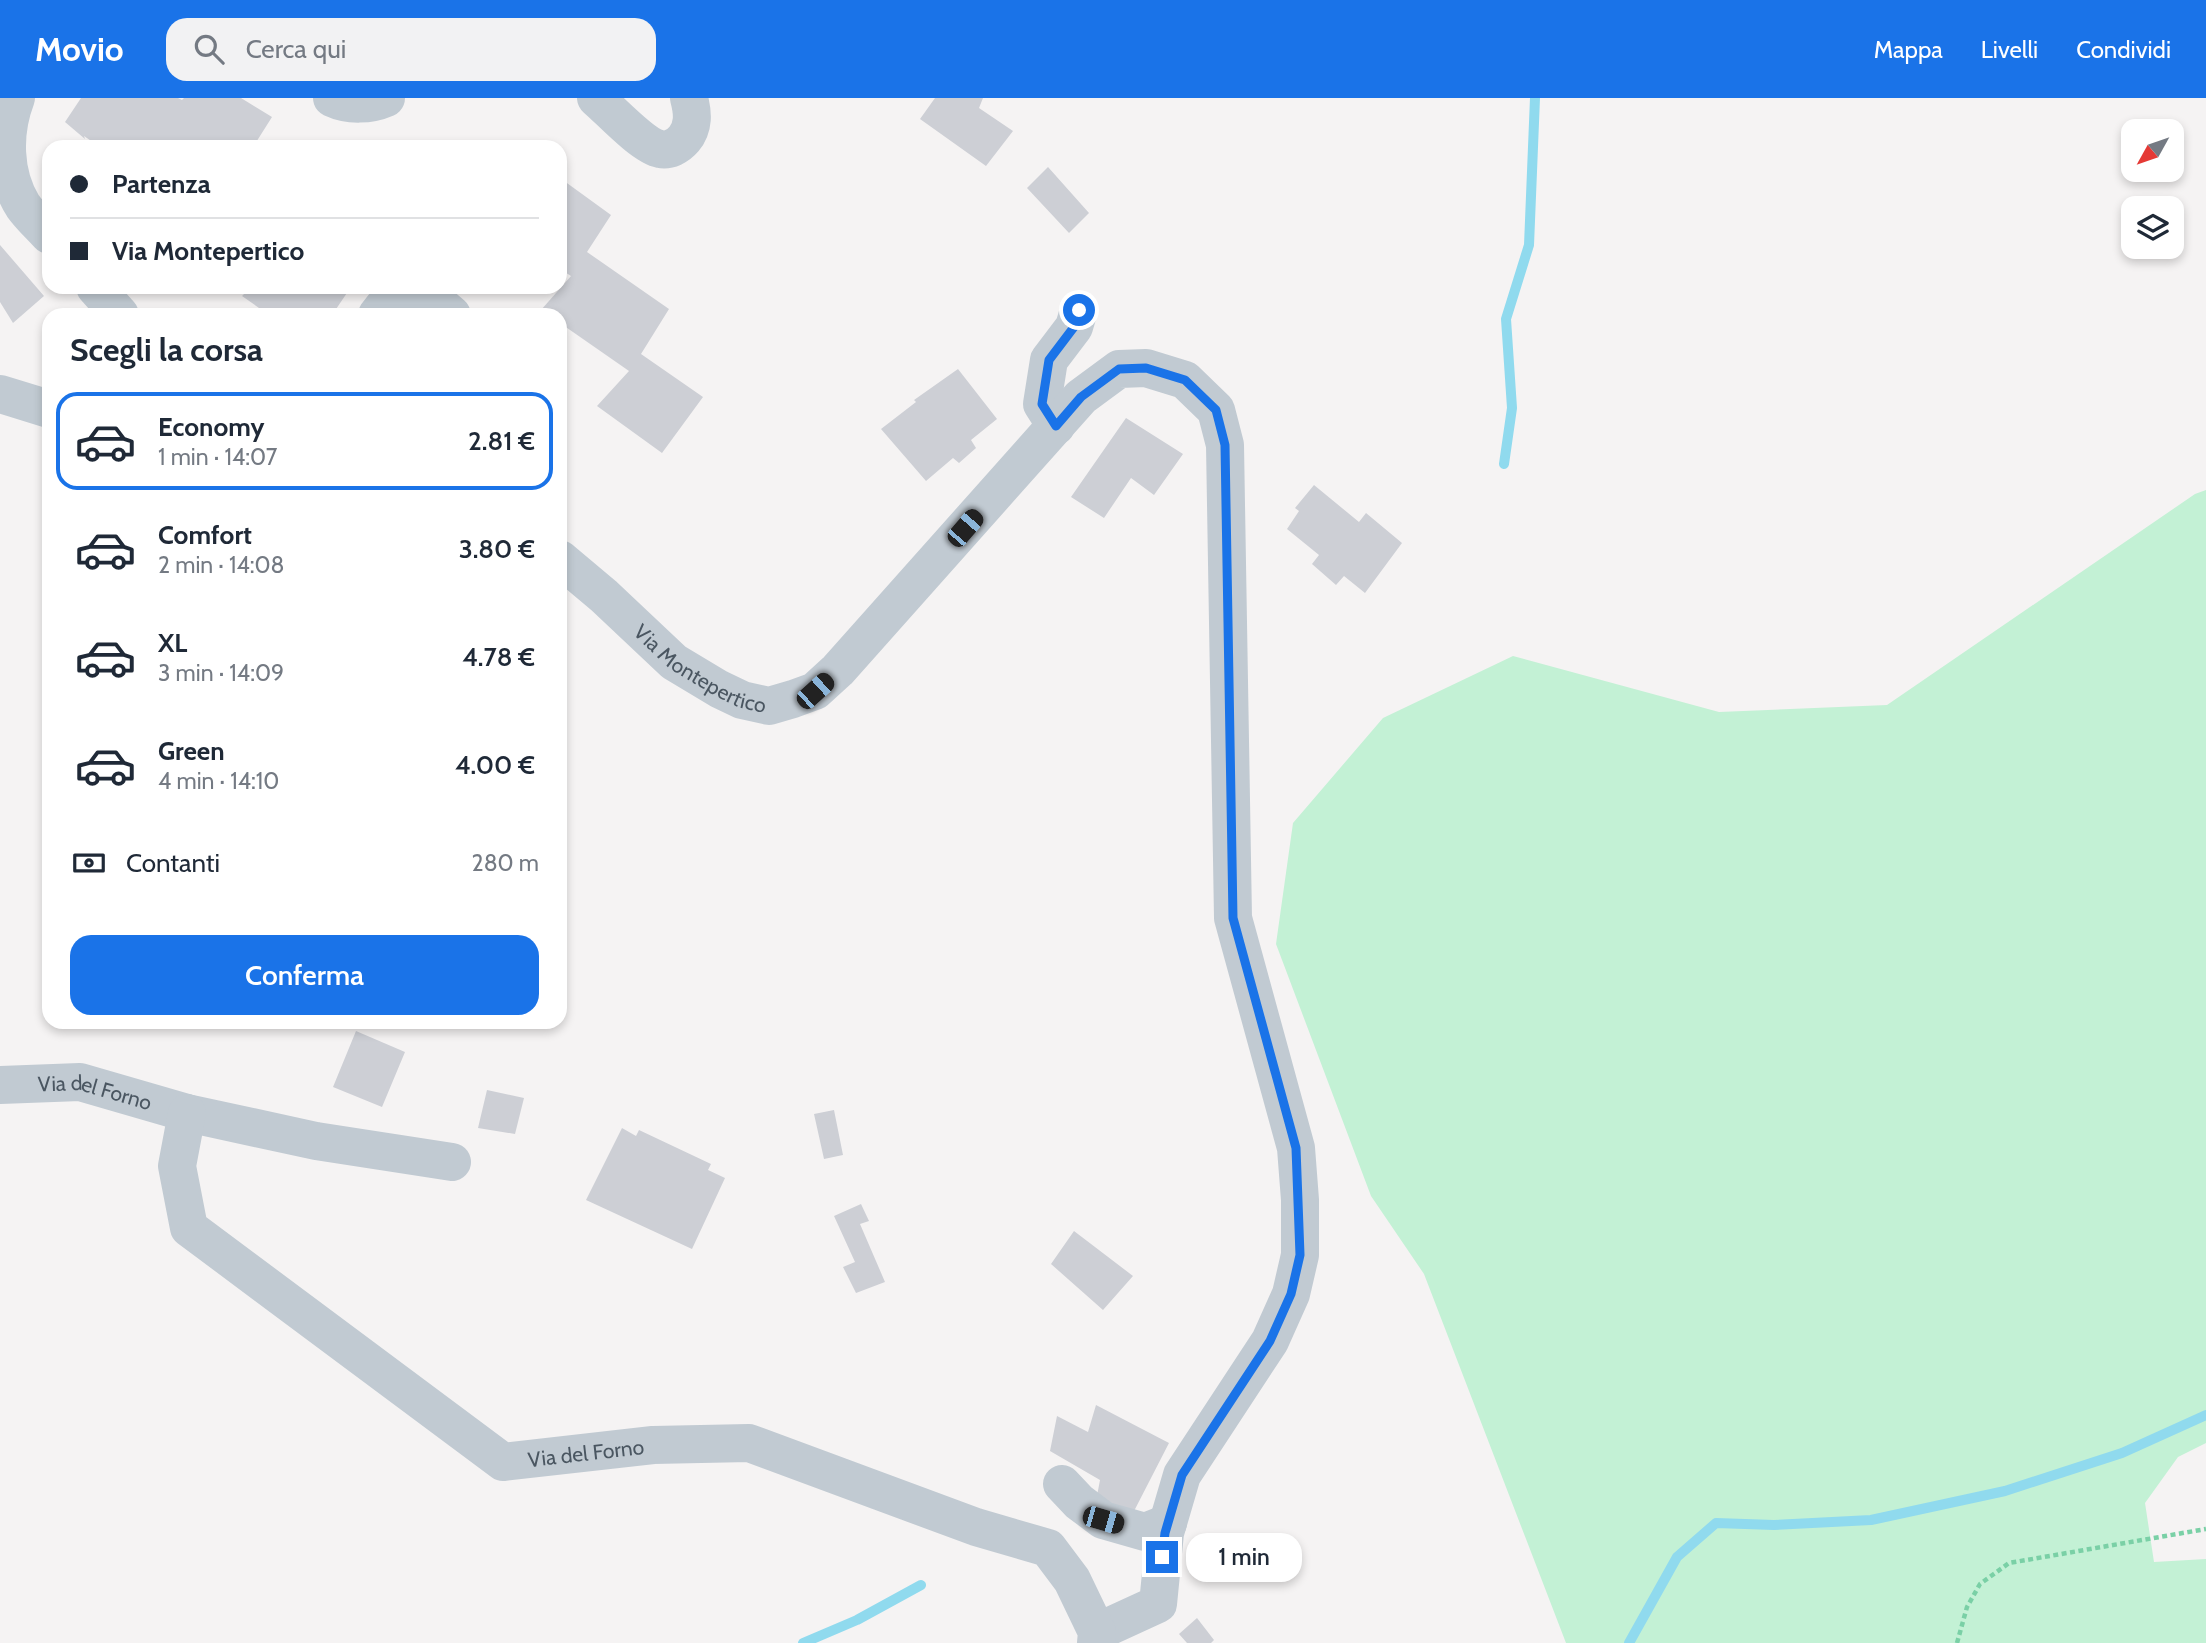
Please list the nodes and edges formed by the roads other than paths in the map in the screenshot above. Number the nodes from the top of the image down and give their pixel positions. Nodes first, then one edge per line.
1 (16, 98) edge
2 (332, 98) edge
3 (386, 98) edge
4 (596, 98) edge
5 (689, 98) edge
6 (42, 227) edge
7 (101, 294) edge
8 (400, 294) edge
9 (428, 294) edge
10 (114, 308) edge
11 (382, 308) edge
12 (444, 308) edge
13 (1079, 310) dead end
14 (0, 394) edge
15 (42, 407) edge
16 (1056, 426) junction
17 (567, 565) edge
18 (0, 1085) edge
19 (187, 1112) junction
20 (452, 1162) dead end
21 (1062, 1484) dead end
22 (1168, 1523) junction
23 (1097, 1637) edge

1 - 6 street
2 - 3 street
4 - 5 street
7 - 10 street
8 - 11 street
9 - 12 street
13 - 16 street
14 - 15 street
16 - 17 street, Via Montepertico
16 - 22 street, Via Montepertico
18 - 19 street, Via del Forno
19 - 20 street, Via del Forno
19 - 23 street, Via del Forno
21 - 22 street
22 - 23 street, Via Montepertico

